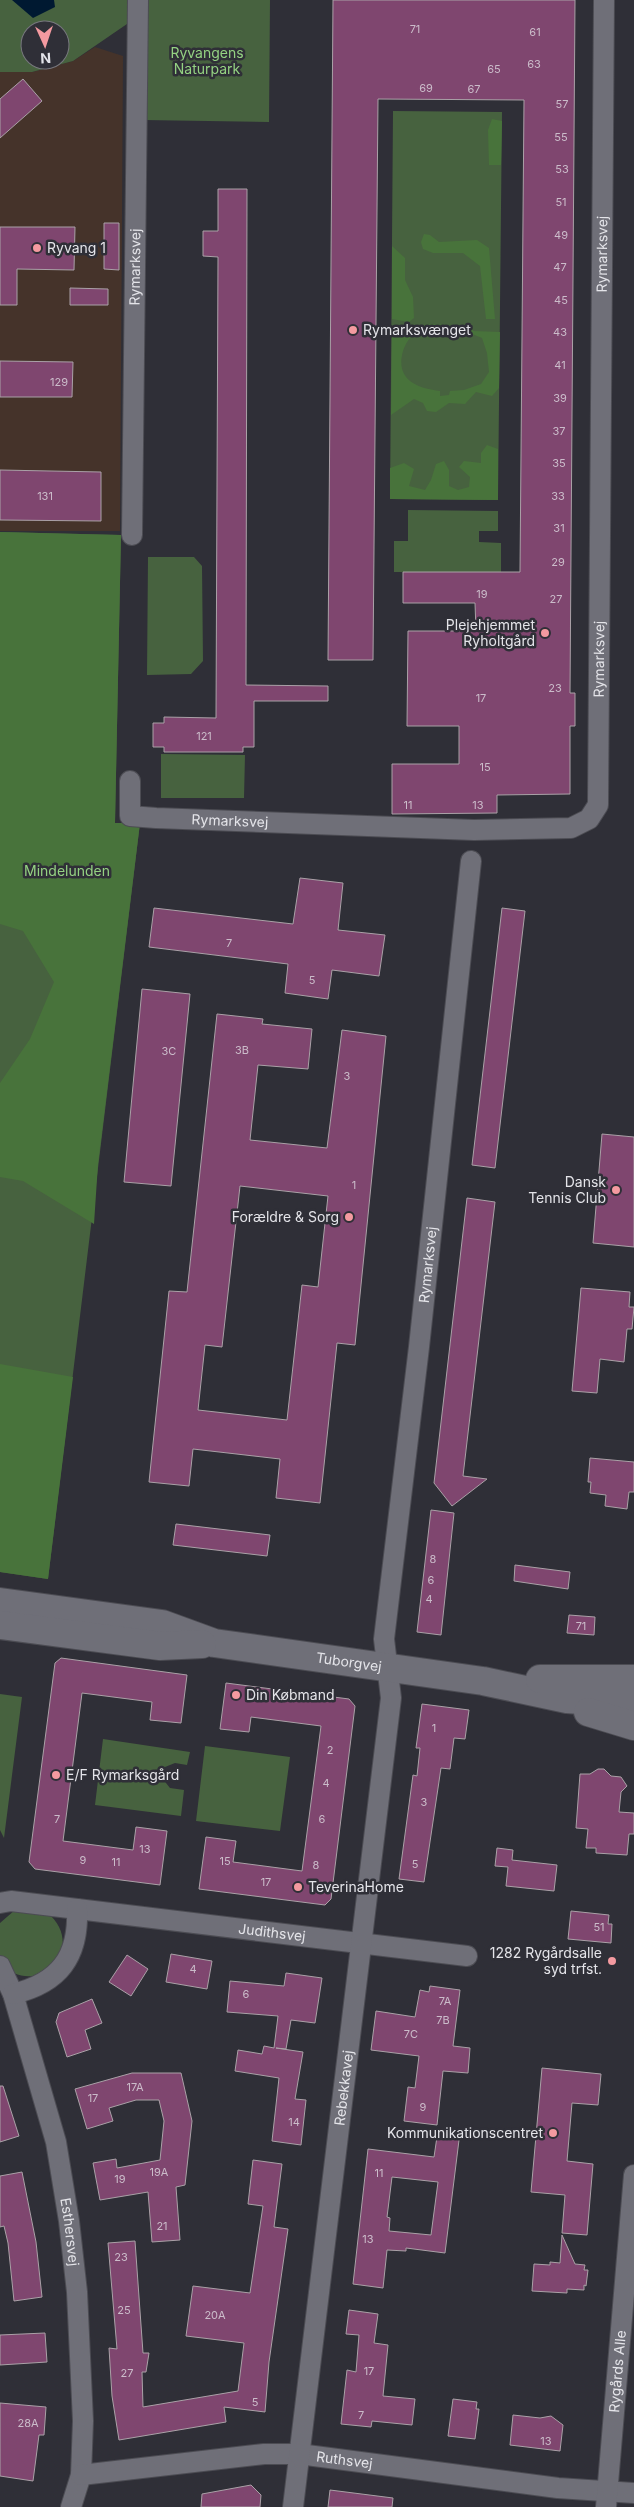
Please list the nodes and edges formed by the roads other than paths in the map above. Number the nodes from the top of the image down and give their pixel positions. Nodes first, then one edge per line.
1 (138, 0) edge
2 (604, 0) edge
3 (132, 535) dead end
4 (130, 781) dead end
5 (471, 861) dead end
6 (0, 1602) edge
7 (0, 1625) edge
8 (214, 1643) junction
9 (388, 1667) junction
10 (634, 1679) edge
11 (483, 1681) junction
12 (634, 1704) edge
13 (634, 1726) edge
14 (0, 1903) edge
15 (77, 1909) junction
16 (360, 1942) junction
17 (466, 1956) dead end
18 (0, 1966) edge
19 (13, 1994) junction
20 (634, 2175) edge
21 (299, 2454) junction
22 (81, 2475) junction
23 (634, 2493) edge
24 (607, 2500) edge
25 (71, 2507) edge
26 (293, 2507) edge

1 - 3 street, Rymarksvej
2 - 4 street, Rymarksvej
5 - 9 street, Rymarksvej
6 - 8 street, Tuborgvej
7 - 8 street, Tuborgvej
8 - 9 street, Tuborgvej
9 - 11 street, Tuborgvej
9 - 16 street, Rebekkavej
10 - 11 street, Tuborgvej
11 - 12 street, Tuborgvej
11 - 13 street
14 - 15 street, Judithsvej
15 - 16 street, Judithsvej
15 - 19 street
16 - 17 street, Judithsvej
16 - 21 street, Rebekkavej
18 - 19 street, Esthersvej
19 - 22 street, Esthersvej
20 - 24 street, Rygårds Alle
21 - 22 street, Ruthsvej
21 - 24 street, Ruthsvej
21 - 26 street, Rebekkavej
22 - 25 street, Esthersvej
23 - 24 street, Ruthsvej

